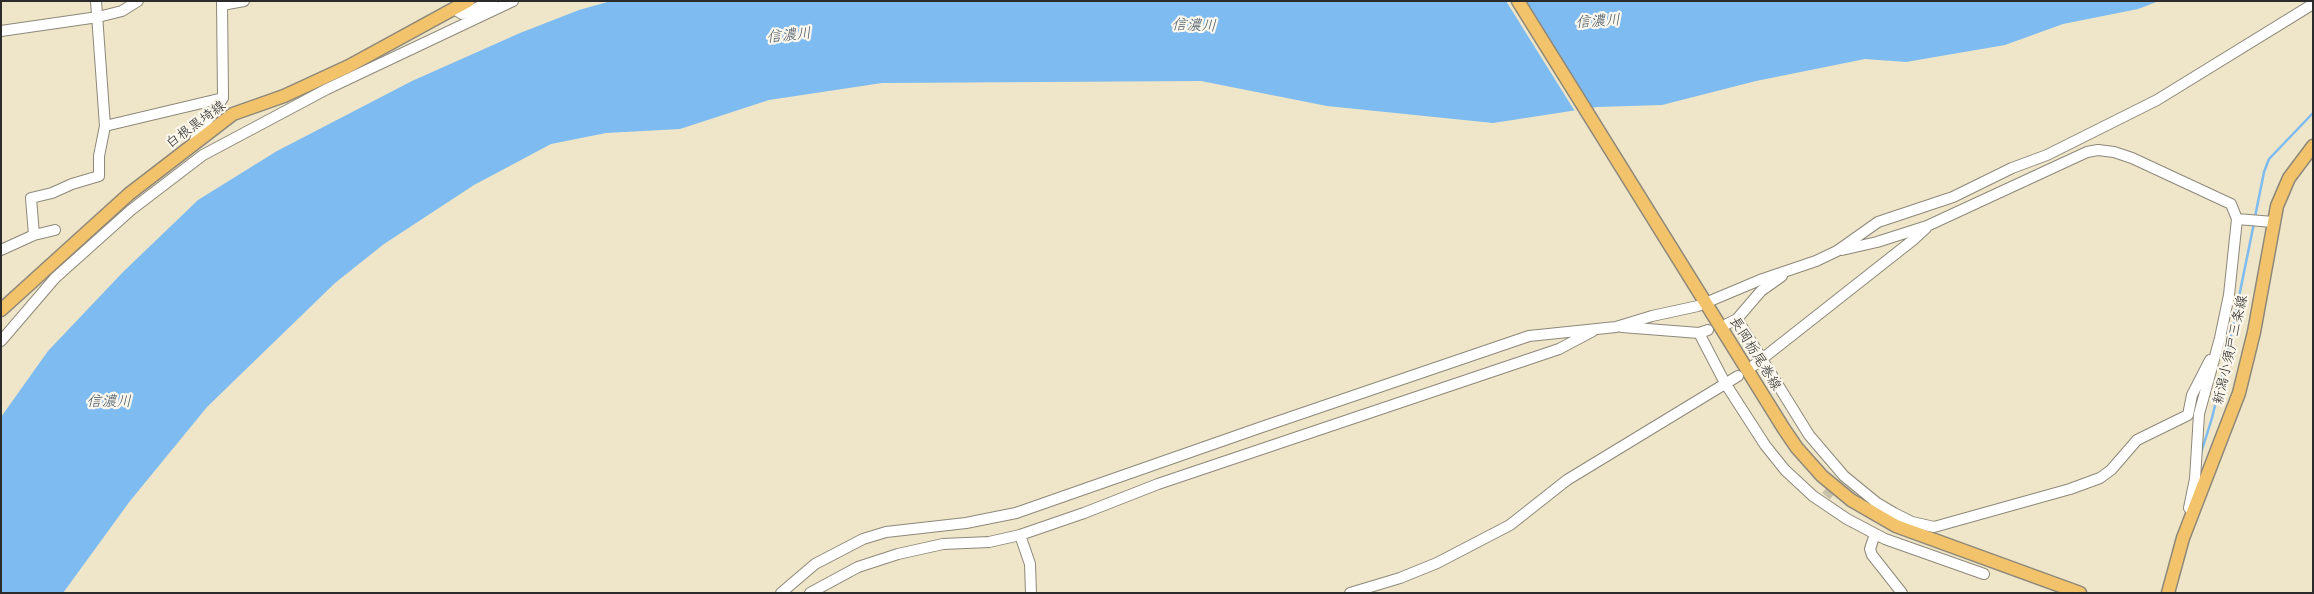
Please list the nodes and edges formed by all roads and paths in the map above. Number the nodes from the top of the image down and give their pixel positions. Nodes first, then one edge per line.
1 (96, 1) edge
2 (138, 1) edge
3 (244, 1) edge
4 (468, 1) edge
5 (493, 1) edge
6 (513, 1) edge
7 (1518, 1) edge
8 (222, 3) edge
9 (2313, 4) edge
10 (454, 9) junction
11 (98, 16) junction
12 (1, 30) edge
13 (223, 98) junction
14 (105, 126) junction
15 (194, 144) junction
16 (2313, 146) edge
17 (2239, 220) junction
18 (2269, 222) junction
19 (1927, 226) junction
20 (55, 230) dead end
21 (34, 235) junction
22 (2, 248) edge
23 (1837, 251) junction
24 (1793, 268) junction
25 (1702, 297) junction
26 (1, 310) edge
27 (1738, 319) junction
28 (1727, 324) dead end
29 (1616, 327) junction
30 (1598, 328) junction
31 (1, 340) edge
32 (2216, 353) junction
33 (1763, 359) junction
34 (1753, 366) dead end
35 (1738, 376) dead end
36 (1725, 383) junction
37 (1932, 533) junction
38 (1875, 534) junction
39 (1020, 535) junction
40 (2183, 538) junction
41 (1925, 553) junction
42 (1984, 574) dead end
43 (781, 593) edge
44 (810, 593) edge
45 (1031, 593) edge
46 (1350, 593) edge
47 (1902, 593) edge
48 (2080, 593) edge
49 (2168, 593) edge

1 - 11 street
2 - 11 street
3 - 8 street
4 - 10 main road, 白根黒埼線
5 - 10 street
6 - 31 street
7 - 25 main road, 長岡栃尾巻線
8 - 13 street
9 - 23 street
10 - 15 main road, 白根黒埼線
11 - 12 street
11 - 14 street
13 - 14 street
13 - 15 street
14 - 21 street
15 - 26 main road, 白根黒埼線
16 - 18 main road, 新潟小須戸三条線
17 - 18 street
17 - 19 street
17 - 32 street
18 - 40 main road, 新潟小須戸三条線
19 - 23 street
19 - 33 street
20 - 21 street
21 - 22 street
23 - 24 street
24 - 25 street
24 - 27 street
25 - 29 street
25 - 37 main road, 長岡栃尾巻線
27 - 28 street
27 - 33 street
29 - 30 street
29 - 36 street
30 - 39 street
30 - 43 street
32 - 37 street
32 - 40 street
33 - 34 street
33 - 37 street
35 - 36 street
36 - 38 street
36 - 46 street
37 - 41 street
37 - 48 main road, 長岡栃尾巻線
38 - 41 street
38 - 47 street
39 - 44 street
39 - 45 street
40 - 49 main road, 新潟小須戸三条線
41 - 42 street

